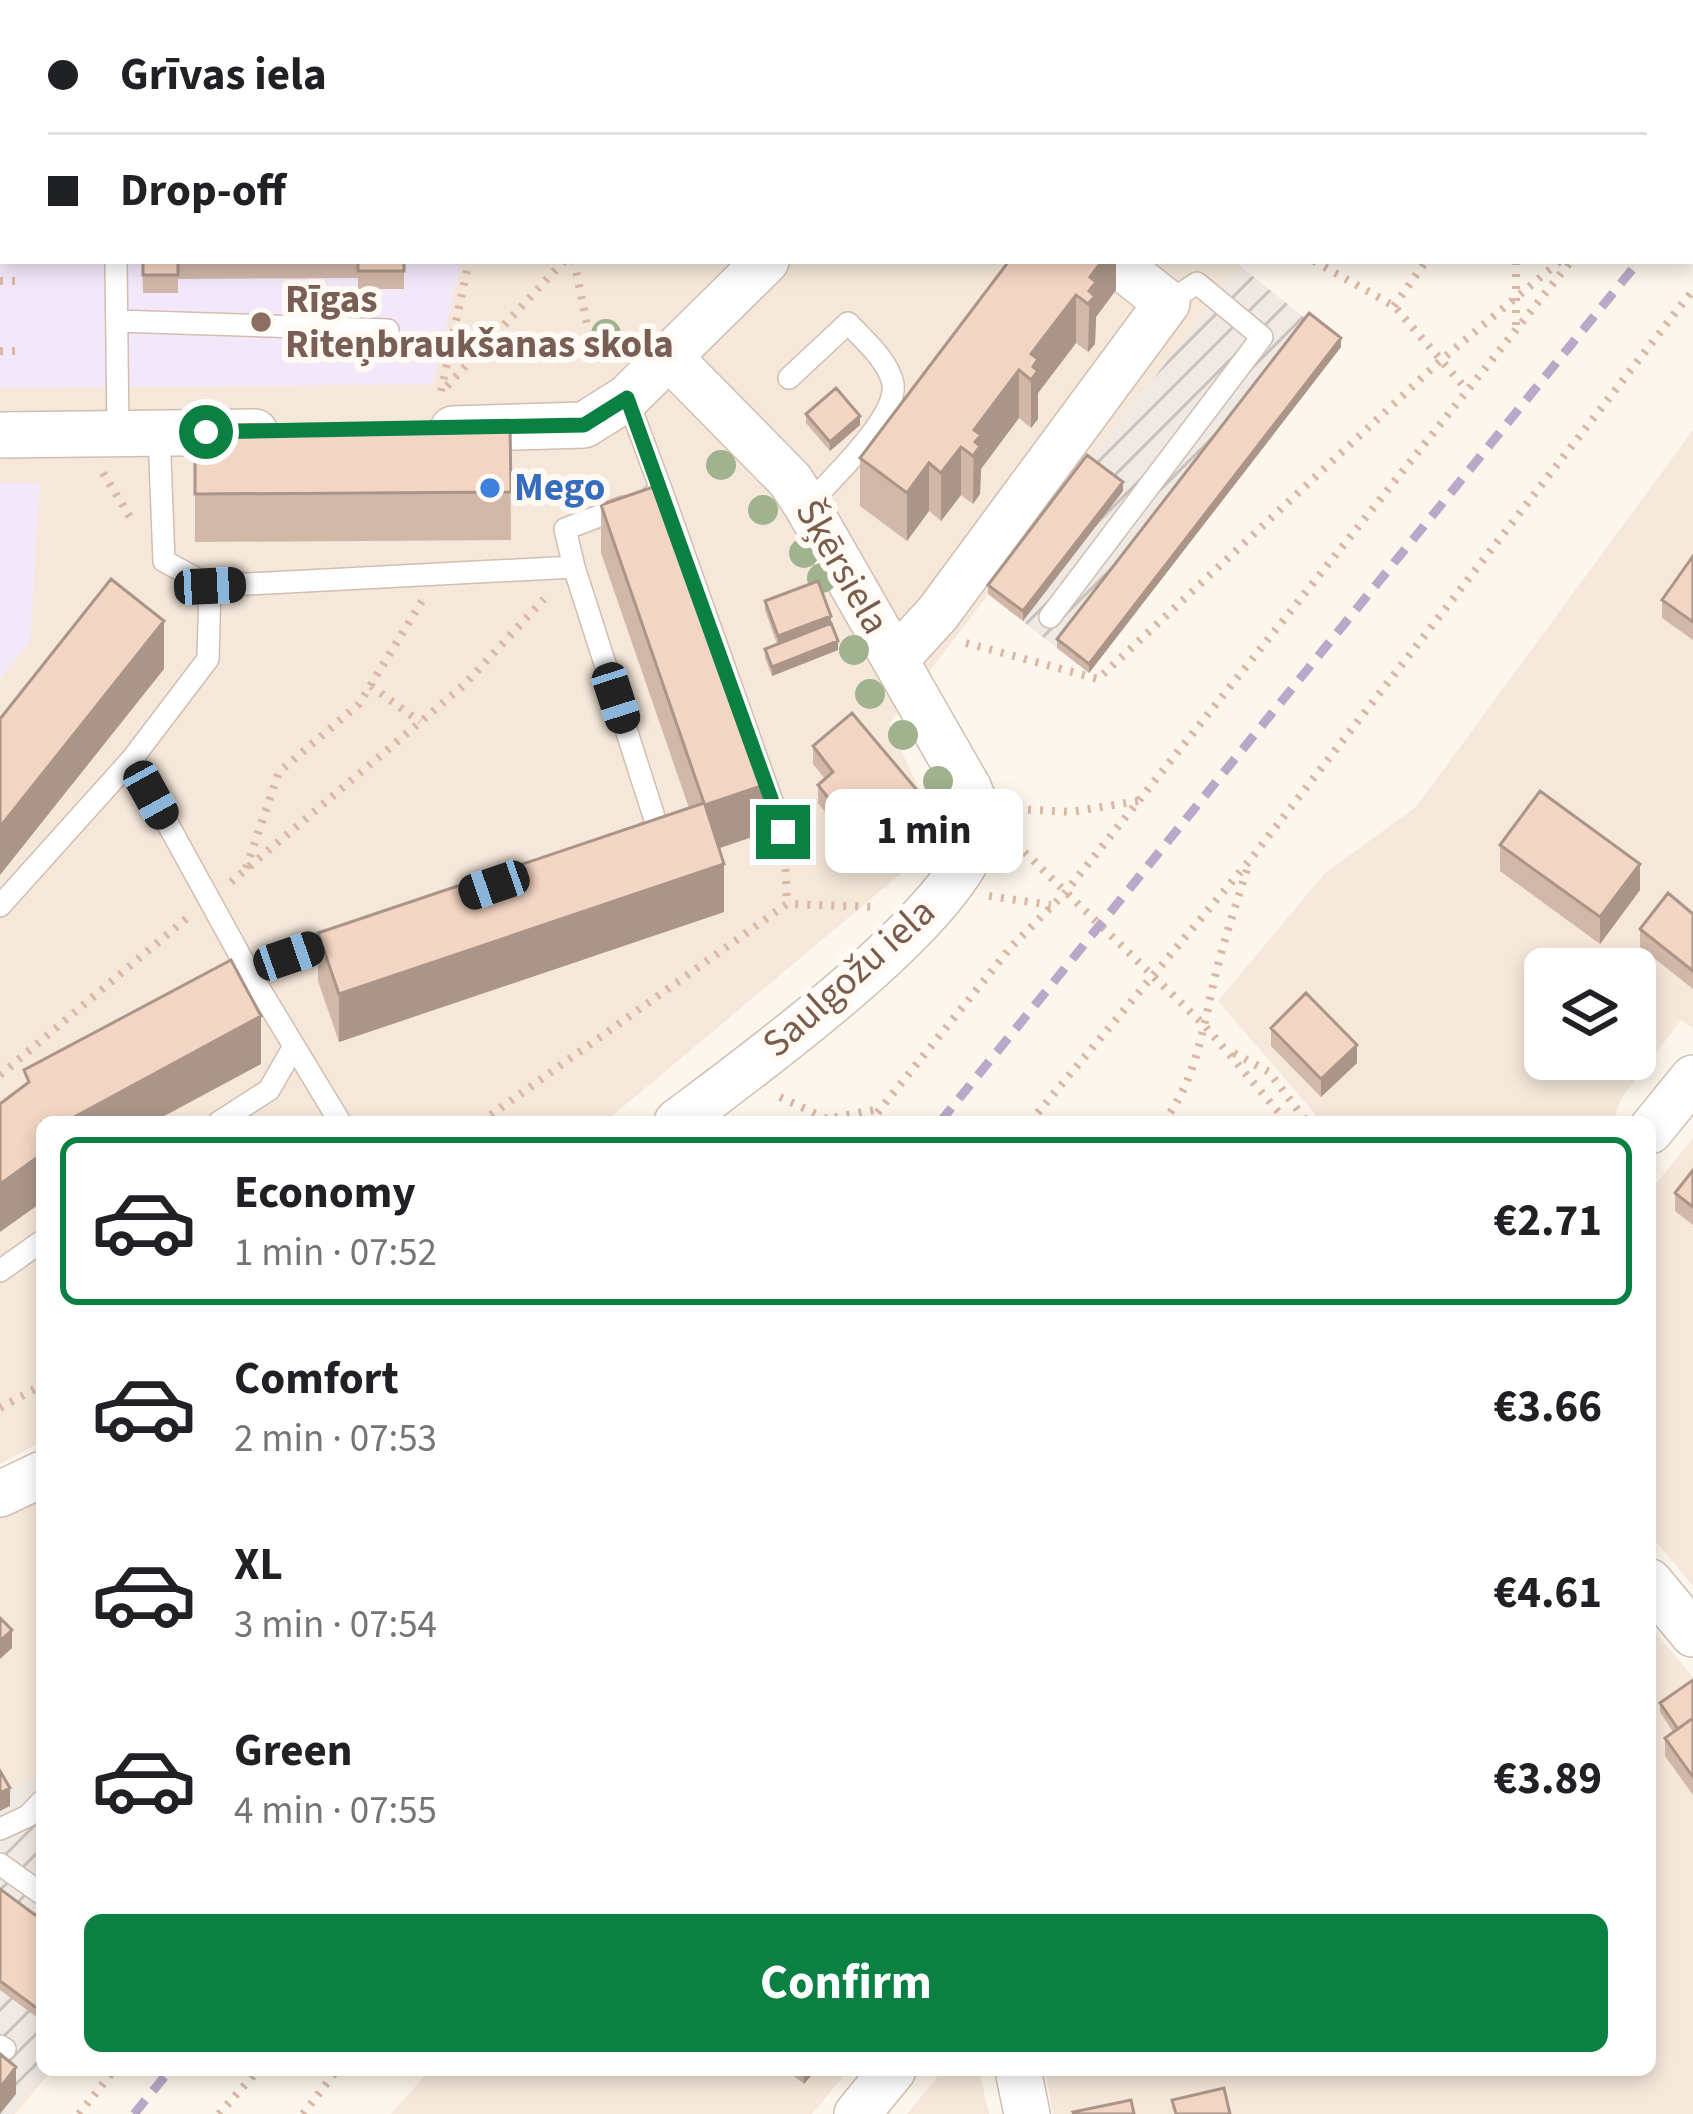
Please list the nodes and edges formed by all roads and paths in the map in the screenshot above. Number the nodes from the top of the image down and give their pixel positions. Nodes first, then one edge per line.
1 (116, 264) edge
2 (468, 264) edge
3 (561, 264) edge
4 (575, 264) edge
5 (1118, 264) edge
6 (1319, 264) edge
7 (1424, 264) edge
8 (1516, 264) edge
9 (1557, 264) edge
10 (1569, 264) edge
11 (746, 267) edge
12 (0, 280) edge
13 (19, 281) dead end
14 (1693, 290) edge
15 (1516, 299) junction
16 (1167, 303) junction
17 (1394, 305) junction
18 (117, 321) junction
19 (1516, 329) junction
20 (388, 330) dead end
21 (0, 351) edge
22 (23, 351) dead end
23 (669, 357) junction
24 (1441, 360) junction
25 (595, 362) dead end
26 (789, 378) dead end
27 (1467, 390) junction
28 (627, 398) junction
29 (416, 429) edge
30 (299, 431) edge
31 (120, 434) junction
32 (0, 435) edge
33 (662, 492) junction
34 (807, 506) junction
35 (164, 561) junction
36 (574, 567) junction
37 (439, 574) junction
38 (210, 586) junction
39 (1050, 617) dead end
40 (909, 644) junction
41 (370, 686) junction
42 (420, 722) junction
43 (132, 759) junction
44 (1139, 801) junction
45 (976, 806) junction
46 (783, 832) joint
47 (615, 844) edge
48 (1250, 860) junction
49 (246, 869) junction
50 (1064, 894) junction
51 (938, 899) junction
52 (209, 900) junction
53 (787, 904) junction
54 (1053, 905) junction
55 (0, 906) edge
56 (356, 933) edge
57 (248, 970) junction
58 (1150, 975) junction
59 (1205, 1026) junction
60 (292, 1048) junction
61 (1228, 1050) junction
62 (748, 1068) junction
63 (0, 1076) edge
64 (1693, 1078) edge
65 (880, 1109) junction
66 (228, 1116) edge
67 (336, 1116) edge
68 (489, 1116) edge
69 (685, 1116) edge
70 (821, 1116) edge
71 (843, 1116) edge
72 (875, 1116) edge
73 (1035, 1116) edge
74 (1168, 1116) edge
75 (1282, 1116) edge
76 (1302, 1116) edge
77 (1656, 1124) edge
78 (36, 1244) edge
79 (0, 1271) edge
80 (36, 1388) edge
81 (0, 1408) edge
82 (36, 1477) edge
83 (0, 1494) edge
84 (1656, 1589) edge
85 (1693, 1634) edge
86 (36, 1807) edge
87 (0, 1829) edge
88 (0, 1864) edge
89 (36, 1890) edge
90 (109, 2076) edge
91 (253, 2076) edge
92 (332, 2076) edge
93 (888, 2076) edge
94 (1019, 2076) edge
95 (80, 2114) edge
96 (219, 2114) edge
97 (303, 2114) edge
98 (857, 2114) edge
99 (1027, 2114) edge

1 - 18 lane
2 - 3 path
4 - 25 path
5 - 16 street
6 - 17 path
7 - 17 path
8 - 15 path
9 - 15 path
10 - 19 path
11 - 23 street
12 - 13 path
14 - 48 path
15 - 19 path
15 - 24 path
16 - 39 lane
16 - 40 street
17 - 24 path
18 - 20 lane
18 - 31 lane
19 - 27 path
21 - 22 path
23 - 28 street
23 - 34 street, Šķērsiela
24 - 27 path
24 - 40 path
26 - 34 lane
27 - 44 path
28 - 29 street
28 - 33 lane
30 - 31 street
31 - 32 street
31 - 35 lane
31 - 35 path
33 - 36 lane
33 - 46 lane
34 - 40 street, Šķērsiela
35 - 38 lane
36 - 37 lane
36 - 42 path
36 - 47 lane
37 - 38 lane
37 - 41 path
38 - 43 lane
40 - 45 street, Šķērsiela
41 - 42 path
41 - 49 path
42 - 49 path
43 - 52 lane
43 - 55 lane
44 - 45 path
44 - 50 path
45 - 50 path
45 - 51 street, Saulgožu iela
46 - 53 path
48 - 58 path
48 - 59 path
49 - 52 path
50 - 54 path
50 - 58 path
51 - 53 path
51 - 54 path
51 - 62 street, Saulgožu iela
52 - 57 lane
52 - 63 path
53 - 68 path
54 - 65 path
56 - 57 lane
57 - 60 lane
58 - 59 path
58 - 73 path
59 - 61 path
59 - 74 path
60 - 66 lane
60 - 67 lane
61 - 75 path
61 - 76 path
62 - 69 street, Saulgožu iela
62 - 70 path
64 - 77 street
65 - 71 path
65 - 72 path
78 - 79 lane
80 - 81 path
82 - 83 street
84 - 85 street
86 - 87 lane
88 - 89 lane
90 - 95 path
91 - 96 path
92 - 97 path
93 - 98 street
94 - 99 street

